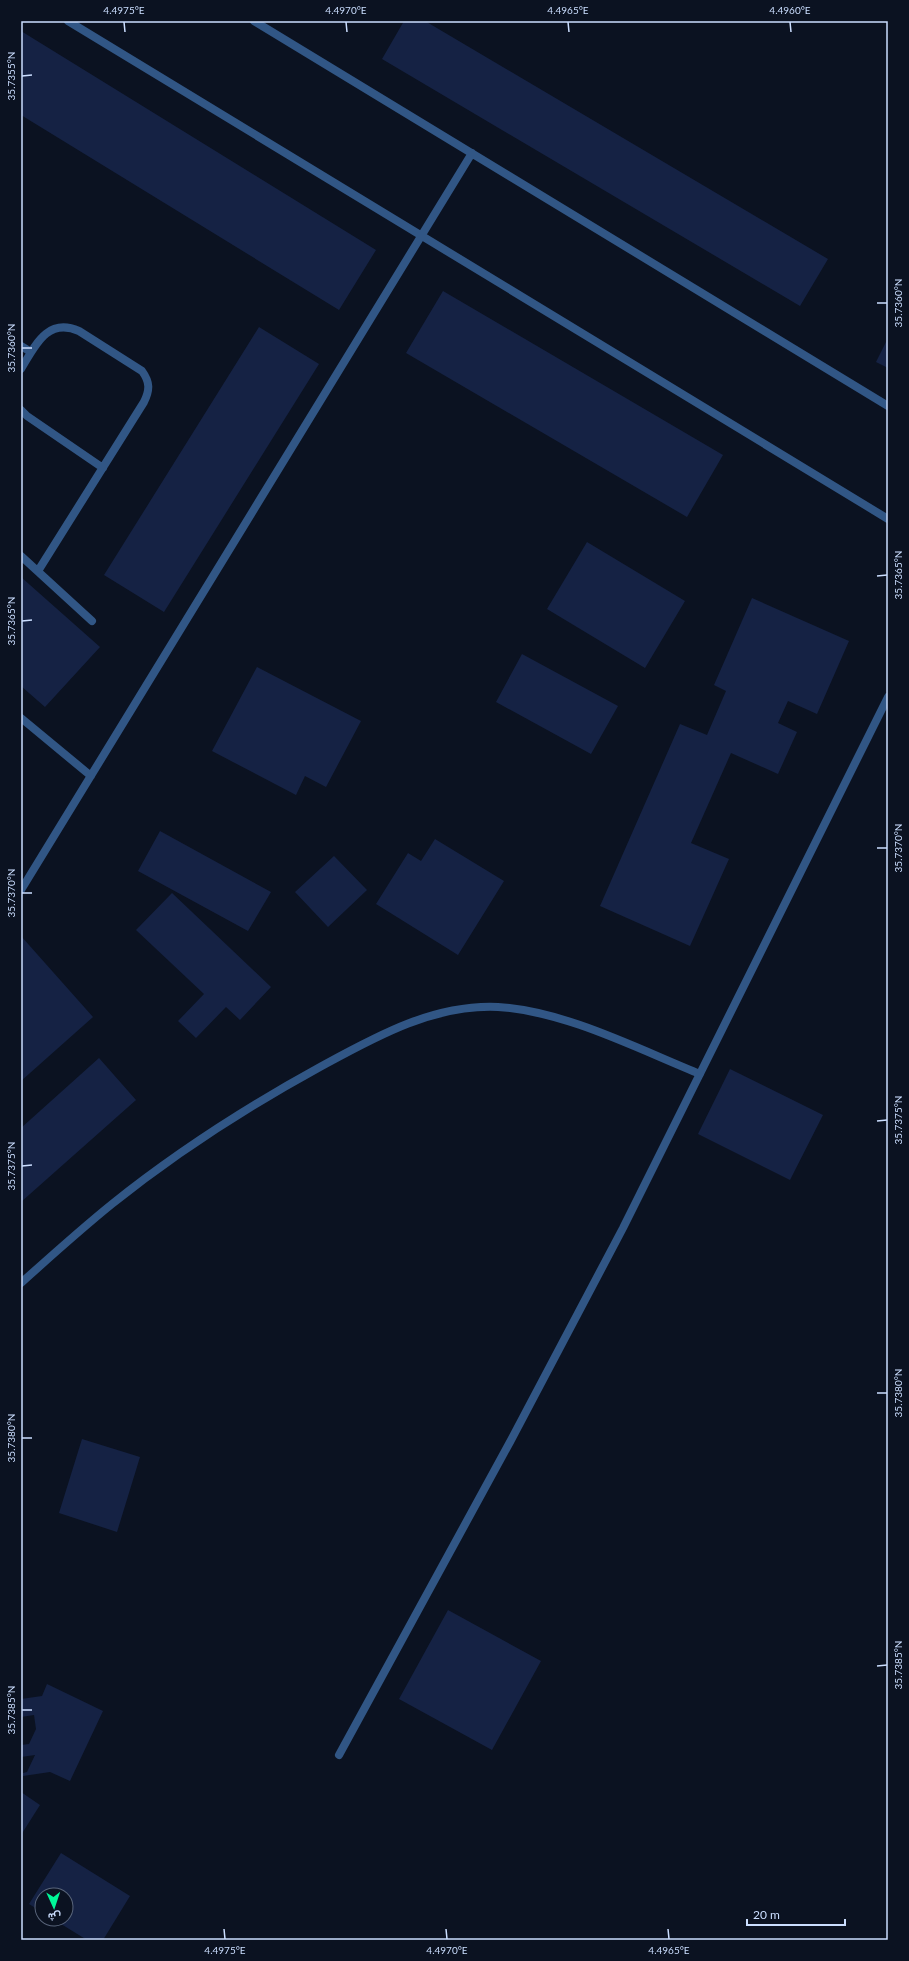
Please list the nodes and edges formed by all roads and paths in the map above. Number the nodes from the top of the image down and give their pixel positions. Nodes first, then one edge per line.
1 (68, 21) edge
2 (254, 21) edge
3 (472, 153) junction
4 (421, 236) junction
5 (21, 346) edge
6 (31, 352) junction
7 (21, 369) edge
8 (888, 406) edge
9 (21, 410) edge
10 (103, 468) junction
11 (888, 518) edge
12 (21, 556) edge
13 (38, 571) junction
14 (92, 621) dead end
15 (888, 697) edge
16 (21, 718) edge
17 (91, 776) junction
18 (21, 890) edge
19 (700, 1074) junction
20 (21, 1282) edge
21 (339, 1755) dead end

1 - 4 street
2 - 3 street
3 - 4 street
3 - 8 street
4 - 11 street
4 - 17 street
5 - 6 street
6 - 7 street
6 - 10 street
9 - 10 street
10 - 13 street
12 - 13 street
13 - 14 street
15 - 19 street
16 - 17 street
17 - 18 street
19 - 20 street
19 - 21 street

